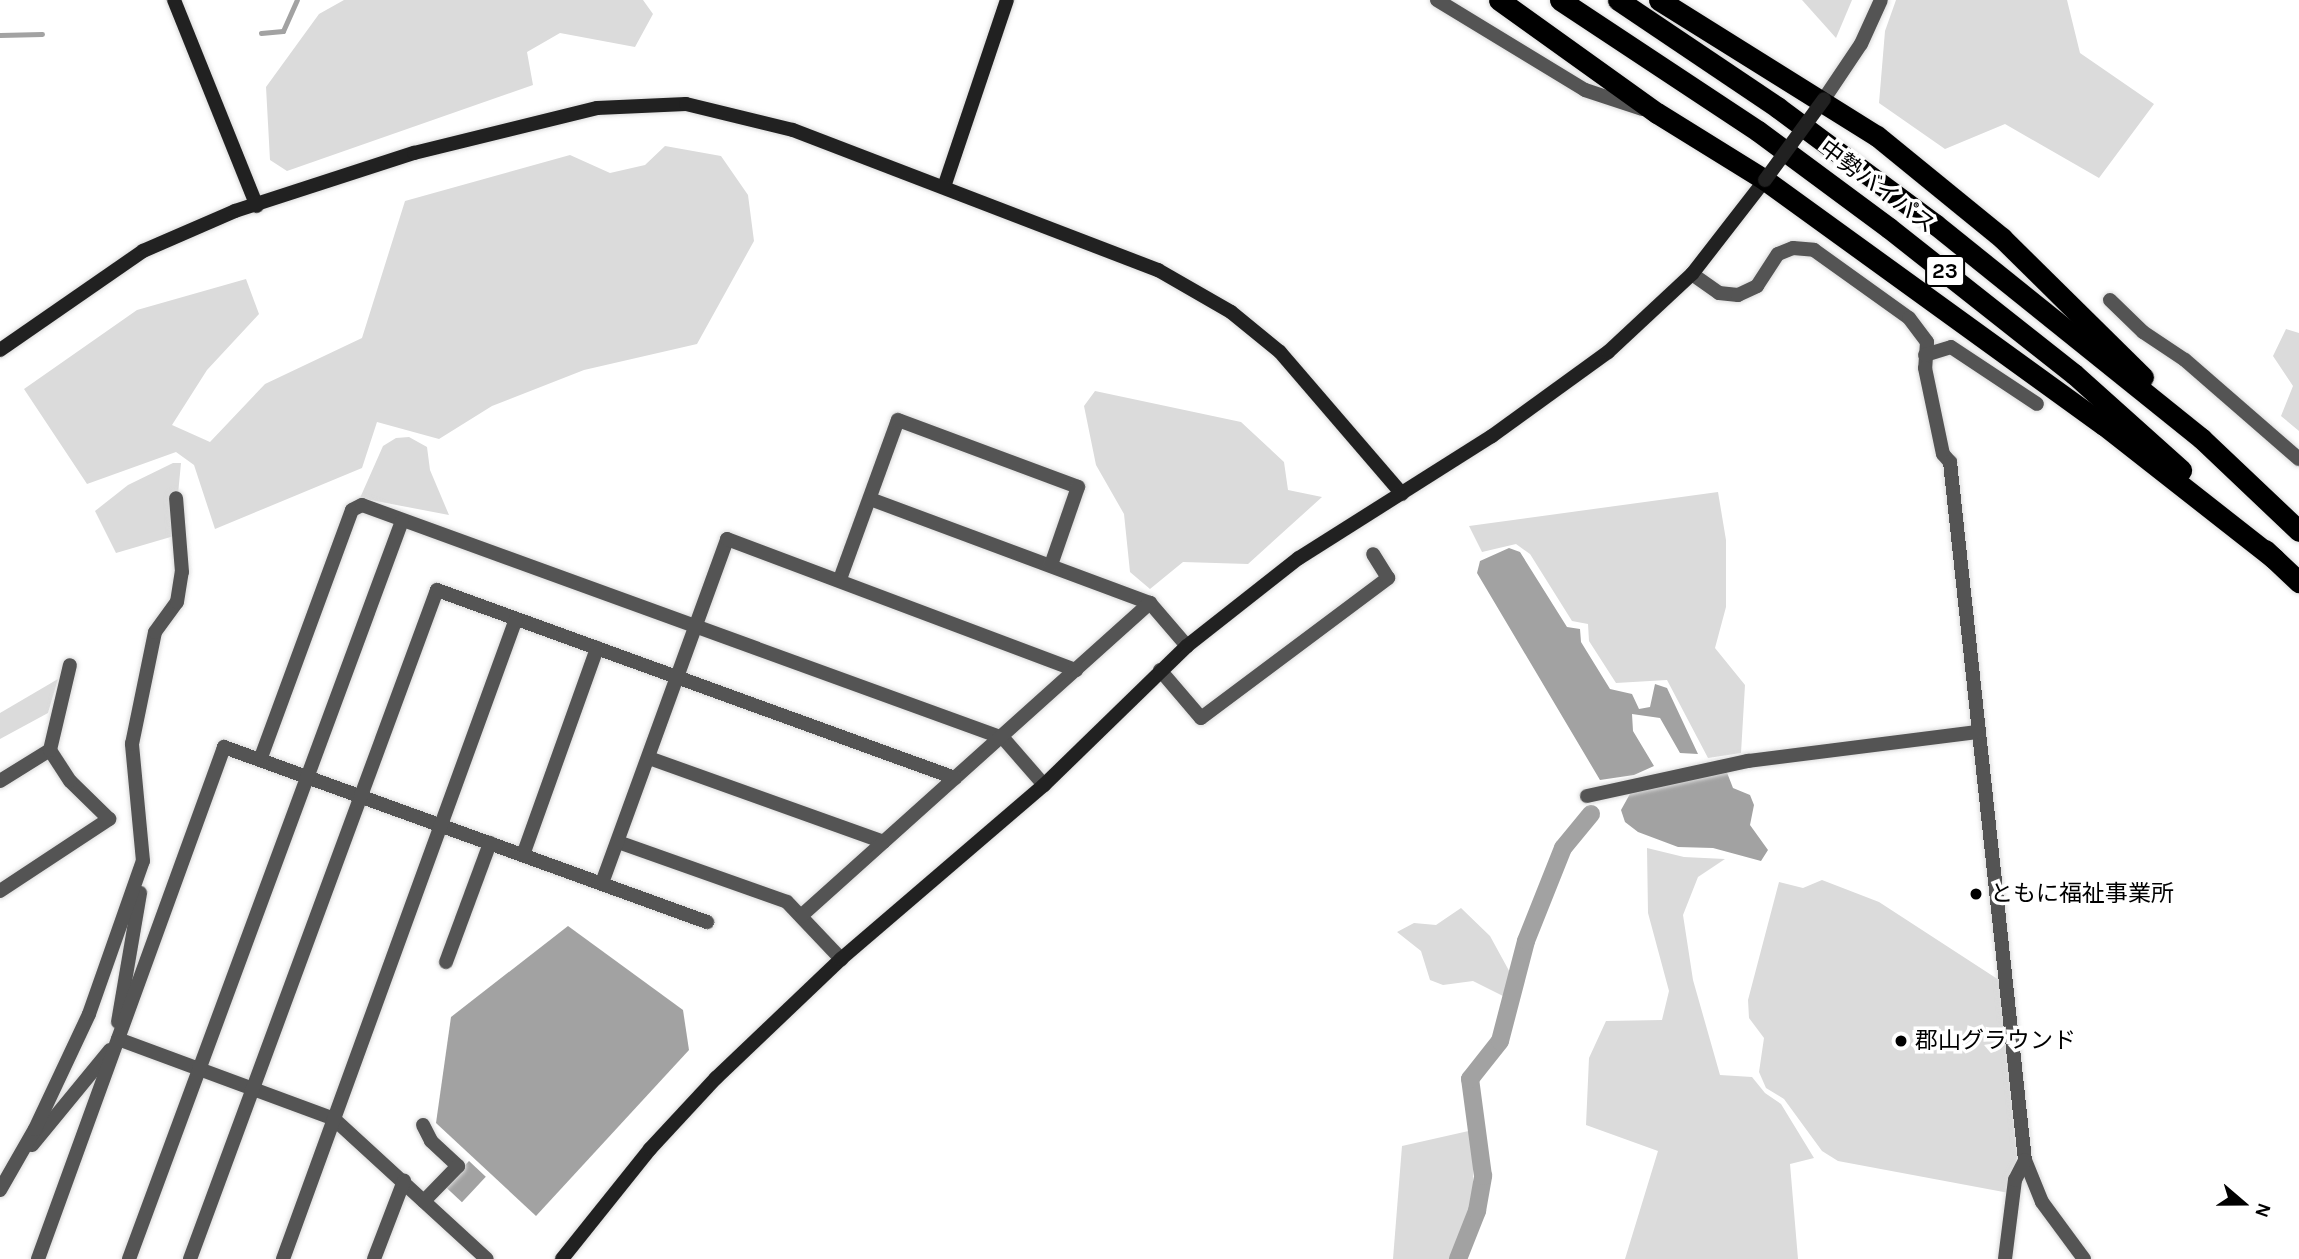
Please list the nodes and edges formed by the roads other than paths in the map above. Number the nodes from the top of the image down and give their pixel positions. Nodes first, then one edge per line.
1 (174, 0) edge
2 (1007, 0) edge
3 (1437, 0) edge
4 (1499, 0) edge
5 (1560, 0) edge
6 (1618, 0) edge
7 (1659, 0) edge
8 (1881, 0) edge
9 (1824, 99) junction
10 (1657, 113) junction
11 (1765, 180) junction
12 (944, 187) junction
13 (257, 206) junction
14 (1692, 274) junction
15 (2110, 300) dead end
16 (0, 350) edge
17 (1925, 355) junction
18 (2037, 404) dead end
19 (2201, 438) junction
20 (2299, 459) edge
21 (1402, 494) junction
22 (176, 498) dead end
23 (870, 499) junction
24 (402, 521) junction
25 (2299, 531) edge
26 (1373, 554) dead end
27 (2275, 559) junction
28 (1051, 565) junction
29 (840, 579) junction
30 (2299, 582) edge
31 (1150, 603) junction
32 (516, 619) junction
33 (697, 624) junction
34 (1187, 646) junction
35 (597, 648) junction
36 (70, 666) dead end
37 (1076, 670) junction
38 (1160, 670) junction
39 (677, 677) junction
40 (1976, 732) junction
41 (1003, 738) junction
42 (50, 750) junction
43 (649, 758) junction
44 (260, 760) junction
45 (308, 778) junction
46 (955, 778) junction
47 (0, 780) edge
48 (1044, 785) junction
49 (362, 796) junction
50 (1587, 796) dead end
51 (440, 825) junction
52 (618, 842) junction
53 (883, 842) junction
54 (490, 843) junction
55 (523, 855) junction
56 (143, 861) junction
57 (602, 883) junction
58 (0, 891) edge
59 (801, 916) junction
60 (708, 922) dead end
61 (841, 959) junction
62 (446, 962) dead end
63 (118, 1039) junction
64 (198, 1068) junction
65 (252, 1088) junction
66 (334, 1119) junction
67 (423, 1125) dead end
68 (18, 1160) junction
69 (2025, 1160) junction
70 (404, 1181) junction
71 (0, 1190) edge
72 (424, 1201) junction
73 (483, 1258) edge
74 (38, 1259) edge
75 (129, 1259) edge
76 (190, 1259) edge
77 (283, 1259) edge
78 (374, 1259) edge
79 (562, 1259) edge
80 (2005, 1259) edge
81 (2084, 1259) edge

1 - 13 street
2 - 12 street
3 - 10 street
4 - 10 highway
5 - 27 highway, 中勢バイパス / 23
6 - 19 highway, 中勢バイパス / 23
7 - 9 highway
8 - 9 street
9 - 11 street, bridge
9 - 19 highway
10 - 11 highway
11 - 14 street
11 - 27 highway
12 - 13 street
12 - 21 street
13 - 16 street
14 - 17 street
14 - 21 street
15 - 20 street
17 - 18 street
17 - 40 street
19 - 25 highway, 中勢バイパス / 23
21 - 34 street
22 - 56 street
23 - 28 street
23 - 28 street
23 - 29 street
24 - 33 street
24 - 44 street
24 - 45 street
26 - 38 street
27 - 30 highway, 中勢バイパス / 23
28 - 31 street
29 - 33 street
29 - 37 street
31 - 34 street
31 - 37 street
32 - 35 street
32 - 49 street
32 - 51 street
33 - 39 street
33 - 41 street
34 - 38 street
35 - 39 street
35 - 55 street
36 - 42 street
37 - 41 street
38 - 48 street
39 - 43 street
39 - 46 street
40 - 50 street
40 - 69 street
41 - 46 street
41 - 48 street
42 - 47 street
42 - 58 street
43 - 52 street
43 - 53 street
44 - 45 street
44 - 63 street
45 - 49 street
45 - 64 street
46 - 53 street
48 - 61 street
49 - 51 street
49 - 65 street
51 - 54 street
51 - 66 street
52 - 57 street
52 - 59 street
53 - 59 street
54 - 55 street
54 - 62 street
55 - 57 street
56 - 63 street
56 - 68 street
57 - 60 street
59 - 61 street
61 - 79 street
63 - 64 street
63 - 68 street
63 - 74 street
64 - 65 street
64 - 75 street
65 - 66 street
65 - 76 street
66 - 70 street
66 - 77 street
67 - 72 street
68 - 71 street
69 - 80 street
69 - 81 street
70 - 72 street
70 - 78 street
72 - 73 street

